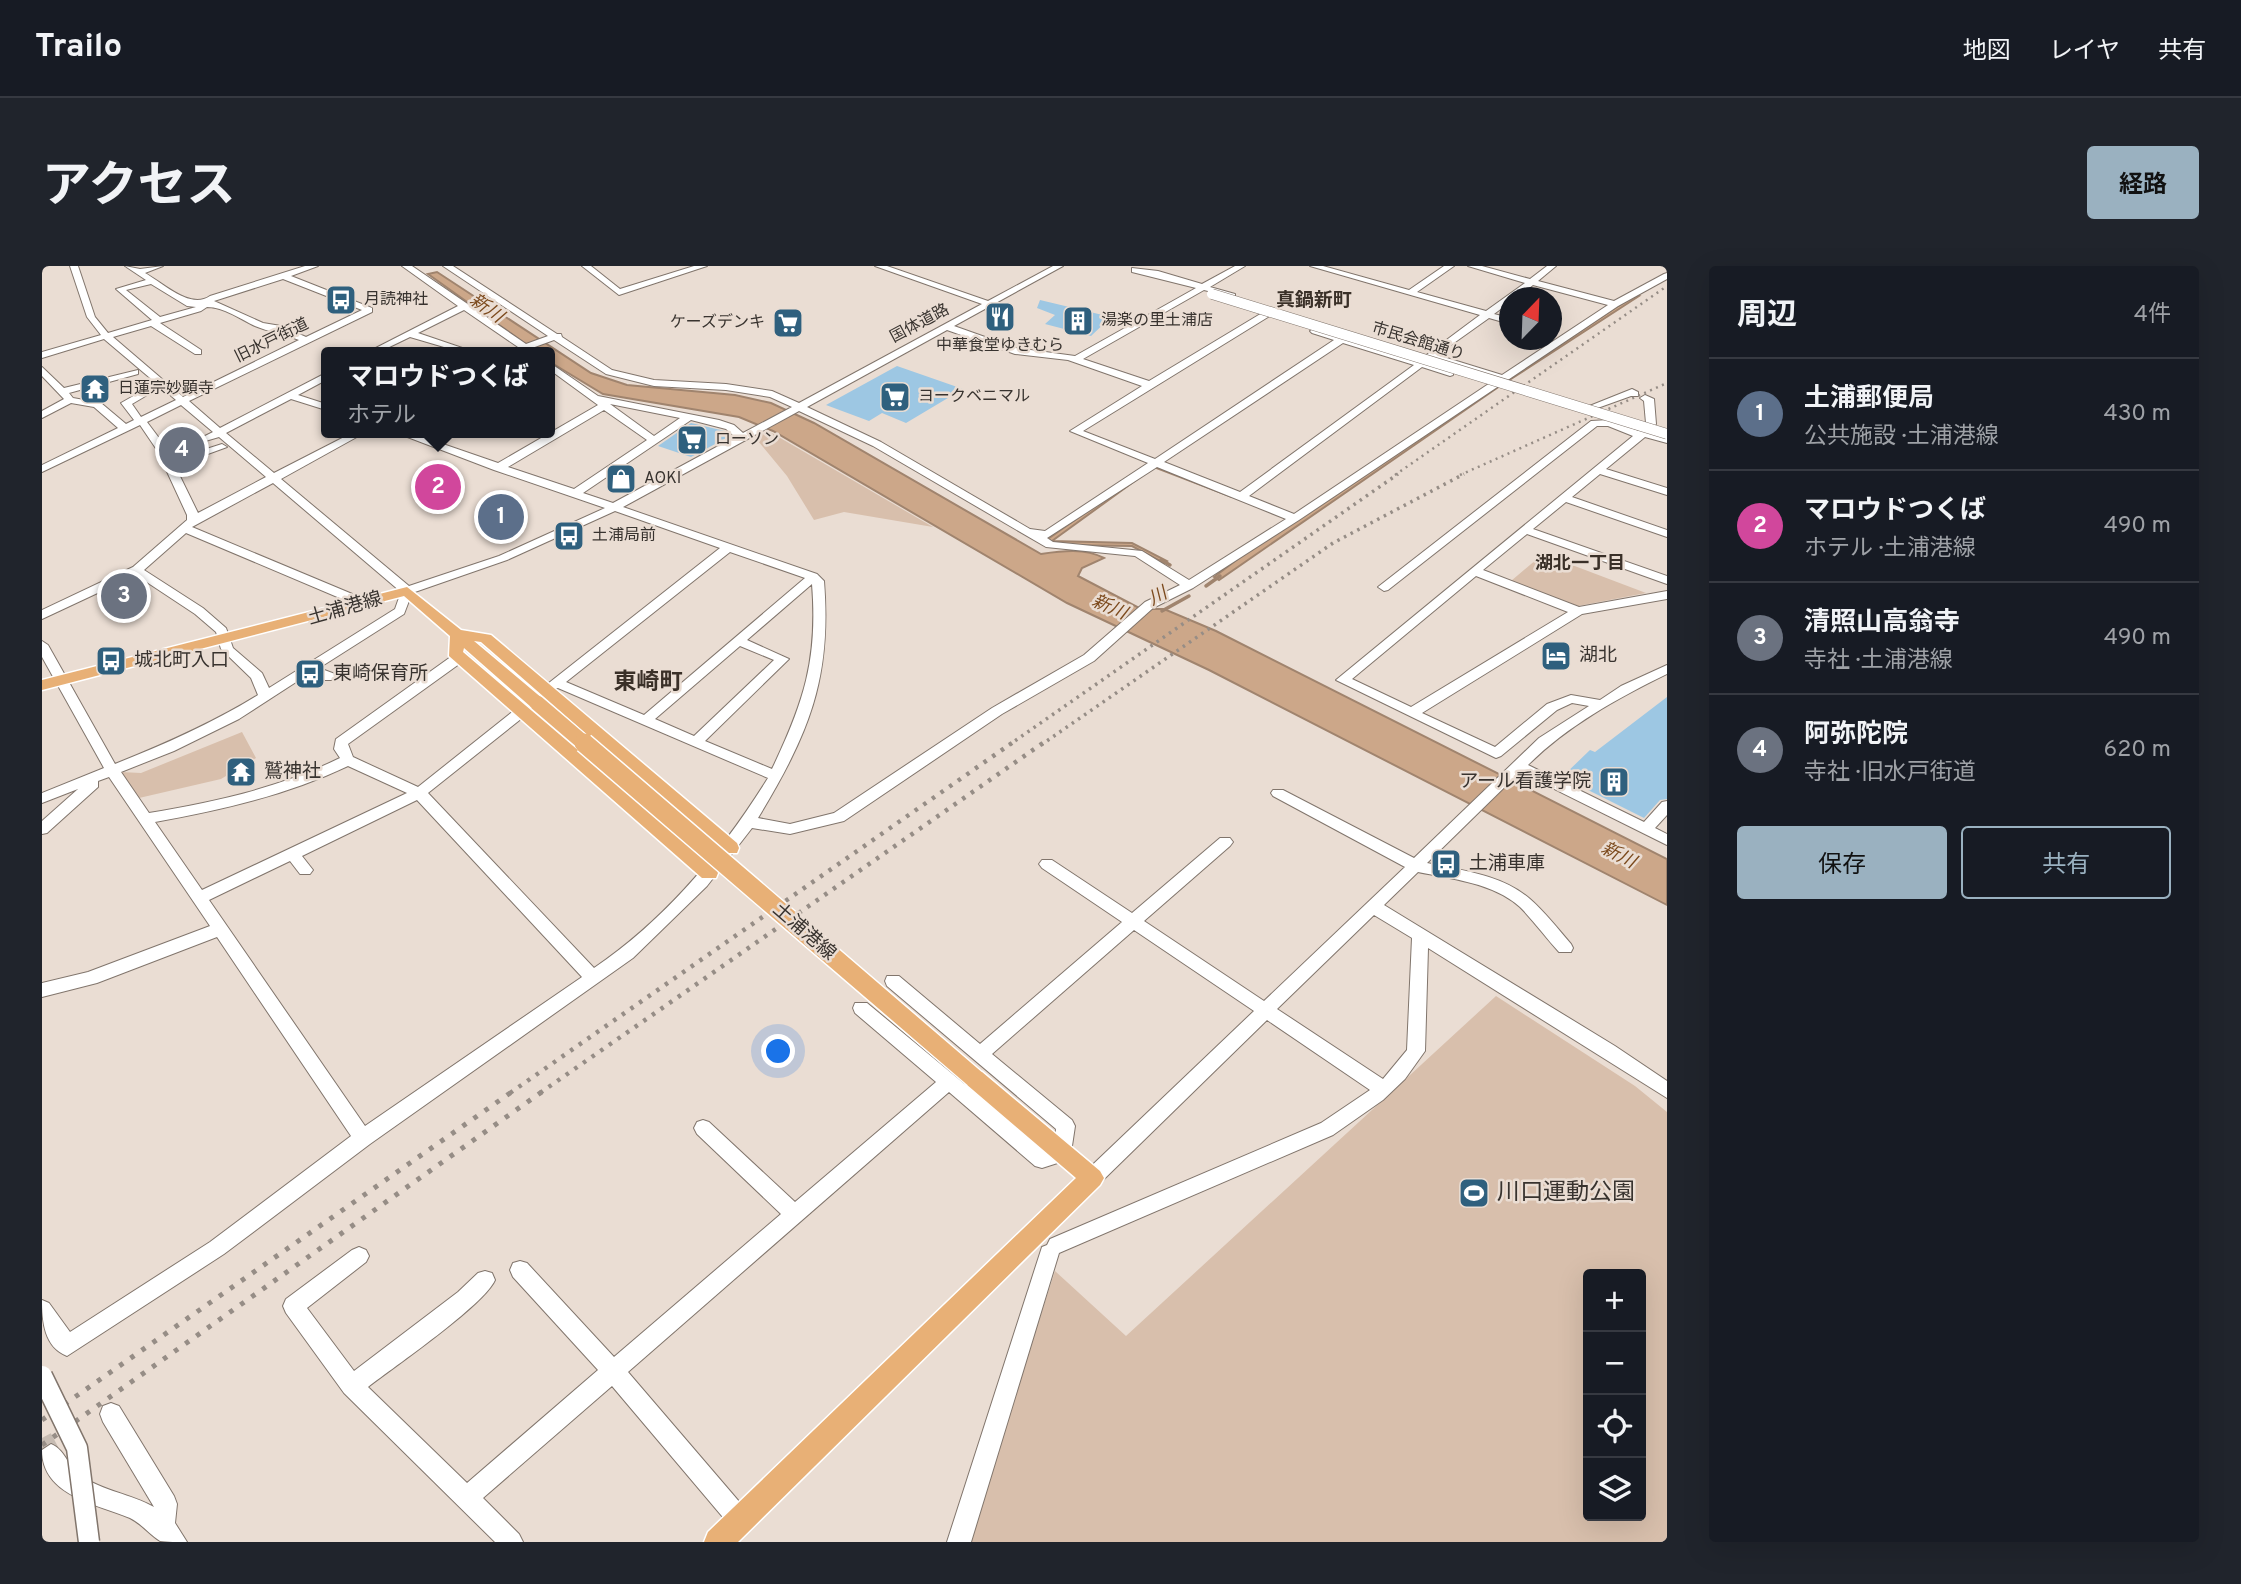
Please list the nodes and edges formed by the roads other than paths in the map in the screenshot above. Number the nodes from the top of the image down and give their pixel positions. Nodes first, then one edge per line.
1 (74, 266) edge
2 (129, 266) edge
3 (159, 266) edge
4 (312, 266) edge
5 (406, 266) edge
6 (447, 266) edge
7 (586, 266) edge
8 (703, 266) edge
9 (879, 266) edge
10 (1059, 266) edge
11 (1241, 266) edge
12 (1314, 266) edge
13 (1345, 266) edge
14 (1450, 266) edge
15 (1472, 266) edge
16 (1552, 266) edge
17 (467, 269) dead end
18 (1131, 269) dead end
19 (138, 272) junction
20 (456, 272) junction
21 (1335, 272) junction
22 (286, 276) junction
23 (1667, 276) edge
24 (152, 281) junction
25 (1531, 281) junction
26 (1524, 287) edge
27 (1202, 291) junction
28 (1410, 293) junction
29 (205, 304) junction
30 (989, 304) junction
31 (1615, 304) junction
32 (1499, 306) edge
33 (463, 307) junction
34 (1265, 315) junction
35 (1488, 315) junction
36 (1499, 318) edge
37 (156, 322) junction
38 (947, 327) junction
39 (408, 333) junction
40 (558, 336) junction
41 (1562, 336) edge
42 (107, 337) junction
43 (1565, 337) junction
44 (1342, 339) junction
45 (307, 341) junction
46 (381, 347) edge
47 (454, 347) edge
48 (524, 347) edge
49 (531, 347) edge
50 (198, 352) dead end
51 (42, 355) edge
52 (1430, 356) junction
53 (1076, 359) junction
54 (1421, 364) junction
55 (555, 370) edge
56 (42, 371) edge
57 (135, 372) dead end
58 (1502, 378) junction
59 (321, 379) edge
60 (1150, 385) junction
61 (1489, 386) junction
62 (154, 388) dead end
63 (61, 392) junction
64 (289, 395) junction
65 (593, 398) junction
66 (70, 400) junction
67 (183, 402) junction
68 (321, 405) edge
69 (603, 406) junction
70 (1592, 407) dead end
71 (799, 408) junction
72 (42, 415) edge
73 (688, 417) junction
74 (141, 422) junction
75 (126, 429) junction
76 (1645, 431) junction
77 (1667, 432) edge
78 (218, 434) junction
79 (555, 434) edge
80 (349, 438) edge
81 (416, 438) edge
82 (548, 438) edge
83 (742, 438) junction
84 (653, 440) junction
85 (1667, 440) edge
86 (222, 447) dead end
87 (162, 450) junction
88 (1153, 463) junction
89 (169, 464) junction
90 (498, 467) junction
91 (42, 469) edge
92 (1599, 470) junction
93 (272, 478) junction
94 (1667, 492) edge
95 (574, 494) junction
96 (1241, 497) junction
97 (1564, 498) junction
98 (613, 508) junction
99 (1295, 518) junction
100 (188, 524) junction
101 (1525, 530) junction
102 (1030, 533) junction
103 (1667, 534) edge
104 (729, 547) junction
105 (137, 570) junction
106 (1475, 571) junction
107 (813, 577) junction
108 (1667, 580) edge
109 (1189, 585) junction
110 (1384, 587) dead end
111 (407, 591) junction
112 (1667, 595) edge
113 (365, 604) junction
114 (1578, 611) junction
115 (42, 615) edge
116 (458, 634) junction
117 (223, 640) junction
118 (739, 641) junction
119 (42, 645) edge
120 (457, 659) dead end
121 (311, 668) junction
122 (1667, 669) edge
123 (330, 677) dead end
124 (61, 680) junction
125 (42, 685) edge
126 (541, 697) junction
127 (266, 698) junction
128 (1601, 704) junction
129 (1412, 713) junction
130 (646, 720) junction
131 (697, 741) junction
132 (348, 760) junction
133 (1516, 768) junction
134 (113, 772) junction
135 (776, 776) junction
136 (419, 793) junction
137 (1278, 793) dead end
138 (42, 798) edge
139 (1667, 806) edge
140 (146, 818) junction
141 (748, 822) junction
142 (42, 829) edge
143 (1646, 830) junction
144 (1667, 840) edge
145 (1225, 842) dead end
146 (730, 848) junction
147 (292, 854) junction
148 (1047, 864) dead end
149 (1416, 866) junction
150 (305, 870) dead end
151 (709, 873) junction
152 (198, 899) junction
153 (1374, 908) junction
154 (1132, 921) junction
155 (220, 929) junction
156 (1420, 936) junction
157 (1565, 948) dead end
158 (593, 978) junction
159 (893, 981) dead end
160 (42, 990) edge
161 (861, 1008) dead end
162 (1267, 1009) junction
163 (980, 1054) junction
164 (948, 1082) junction
165 (1382, 1088) junction
166 (1667, 1091) edge
167 (703, 1128) dead end
168 (363, 1138) junction
169 (1063, 1153) junction
170 (1092, 1178) junction
171 (795, 1214) junction
172 (359, 1256) dead end
173 (520, 1270) dead end
174 (485, 1280) dead end
175 (42, 1310) edge
176 (612, 1370) junction
177 (42, 1376) edge
178 (352, 1386) junction
179 (111, 1414) dead end
180 (51, 1455) tunnel mouth
181 (466, 1498) junction
182 (740, 1520) junction
183 (169, 1533) edge
184 (89, 1542) edge
185 (511, 1542) edge
186 (718, 1542) edge
187 (959, 1542) edge

1 - 42 street
2 - 19 street
3 - 19 street
4 - 22 street
5 - 33 street
6 - 20 street
7 - 8 street
9 - 30 street
10 - 30 street, 国体道路
11 - 27 street
12 - 21 street
13 - 21 street
14 - 28 street
15 - 25 street
16 - 25 street
17 - 20 street
18 - 27 street
19 - 24 street
20 - 40 street
21 - 28 street
22 - 29 street
22 - 45 street, 旧水戸街道
23 - 31 street
24 - 29 street
24 - 37 street
25 - 26 street
25 - 31 street
27 - 34 street
27 - 52 street
27 - 53 street
27 - 77 street, 市民会館通り, bridge
28 - 35 street
29 - 37 street
29 - 45 street
30 - 38 street, 国体道路
31 - 43 street
32 - 35 street
33 - 39 street
33 - 48 street
34 - 44 street
34 - 60 street
35 - 36 street
35 - 52 street
37 - 42 street
37 - 50 street
38 - 53 street
38 - 71 street, 国体道路
39 - 46 street
39 - 47 street
40 - 49 street
40 - 71 street
41 - 43 street
42 - 51 street
42 - 67 street
43 - 58 street
44 - 54 street
44 - 88 street
45 - 67 street, 旧水戸街道
52 - 58 street
53 - 60 street
54 - 61 street
54 - 96 street
55 - 65 street
56 - 63 street
57 - 63 street
58 - 61 street
59 - 64 street
60 - 88 street
61 - 99 street
62 - 74 street
63 - 66 street
64 - 68 street
64 - 78 street
65 - 69 street
65 - 73 street
66 - 72 street
66 - 75 street
67 - 74 street, 旧水戸街道
67 - 78 street
69 - 79 street
69 - 84 street
70 - 76 street
71 - 83 street, 国体道路
71 - 102 street
73 - 83 street
73 - 84 street
74 - 75 street, 旧水戸街道
74 - 87 street
75 - 91 street, 旧水戸街道
76 - 77 street
76 - 85 street
76 - 92 street
76 - 110 street
78 - 87 street
78 - 93 street
80 - 93 street
81 - 90 street
82 - 90 street
83 - 98 street, 国体道路
84 - 95 street
86 - 89 street
87 - 89 street
88 - 96 street
88 - 102 street
89 - 100 street
90 - 95 street
92 - 94 street
92 - 97 street
93 - 100 street
93 - 111 street
95 - 98 street
96 - 99 street
97 - 101 street
97 - 103 street
98 - 104 street
98 - 111 street, 国体道路
99 - 109 street
100 - 105 street
100 - 113 street
101 - 106 street
101 - 108 street
102 - 109 street
104 - 107 street
104 - 126 street
105 - 115 street
105 - 117 street
106 - 114 street
106 - 129 street
107 - 118 street
107 - 135 street
109 - 141 street
111 - 113 main road, 土浦港線
111 - 116 main road, 土浦港線
111 - 121 street
112 - 114 street
113 - 117 main road, 土浦港線
114 - 129 street
116 - 126 main road
116 - 126 main road
117 - 124 main road, 土浦港線
117 - 127 street
118 - 130 street
118 - 131 street
119 - 124 street
120 - 132 street
121 - 123 street
121 - 127 street
122 - 128 street
124 - 125 main road, 土浦港線
124 - 134 street
126 - 130 street
126 - 136 street
126 - 146 main road
126 - 151 main road
126 - 169 main road, 土浦港線, bridge
127 - 134 street
128 - 129 street
128 - 133 street
130 - 131 street
131 - 135 street
132 - 136 street
132 - 140 street
133 - 143 street
133 - 149 street
134 - 138 street
134 - 140 street
134 - 142 street
135 - 141 street
136 - 147 street
136 - 158 street
137 - 149 street
139 - 143 street
140 - 152 street
141 - 146 street
143 - 144 street
145 - 154 street
146 - 151 street
147 - 150 street
147 - 152 street
148 - 154 street
149 - 153 street
149 - 157 street
151 - 158 street
152 - 155 street
153 - 156 street
153 - 162 street
154 - 162 street
154 - 163 street
155 - 160 street
155 - 168 street
156 - 165 street
156 - 166 street
158 - 168 street
159 - 163 street
161 - 164 street
162 - 165 street
162 - 170 street
163 - 169 street
164 - 169 street
164 - 171 street
165 - 187 street
167 - 171 street
168 - 175 street
169 - 170 main road, 土浦港線
170 - 182 main road
171 - 176 street
172 - 178 street
173 - 176 street
174 - 178 street
176 - 181 street
176 - 182 street
177 - 184 street, bridge
178 - 181 street
179 - 183 street
180 - 183 street
181 - 185 street
182 - 186 main road

